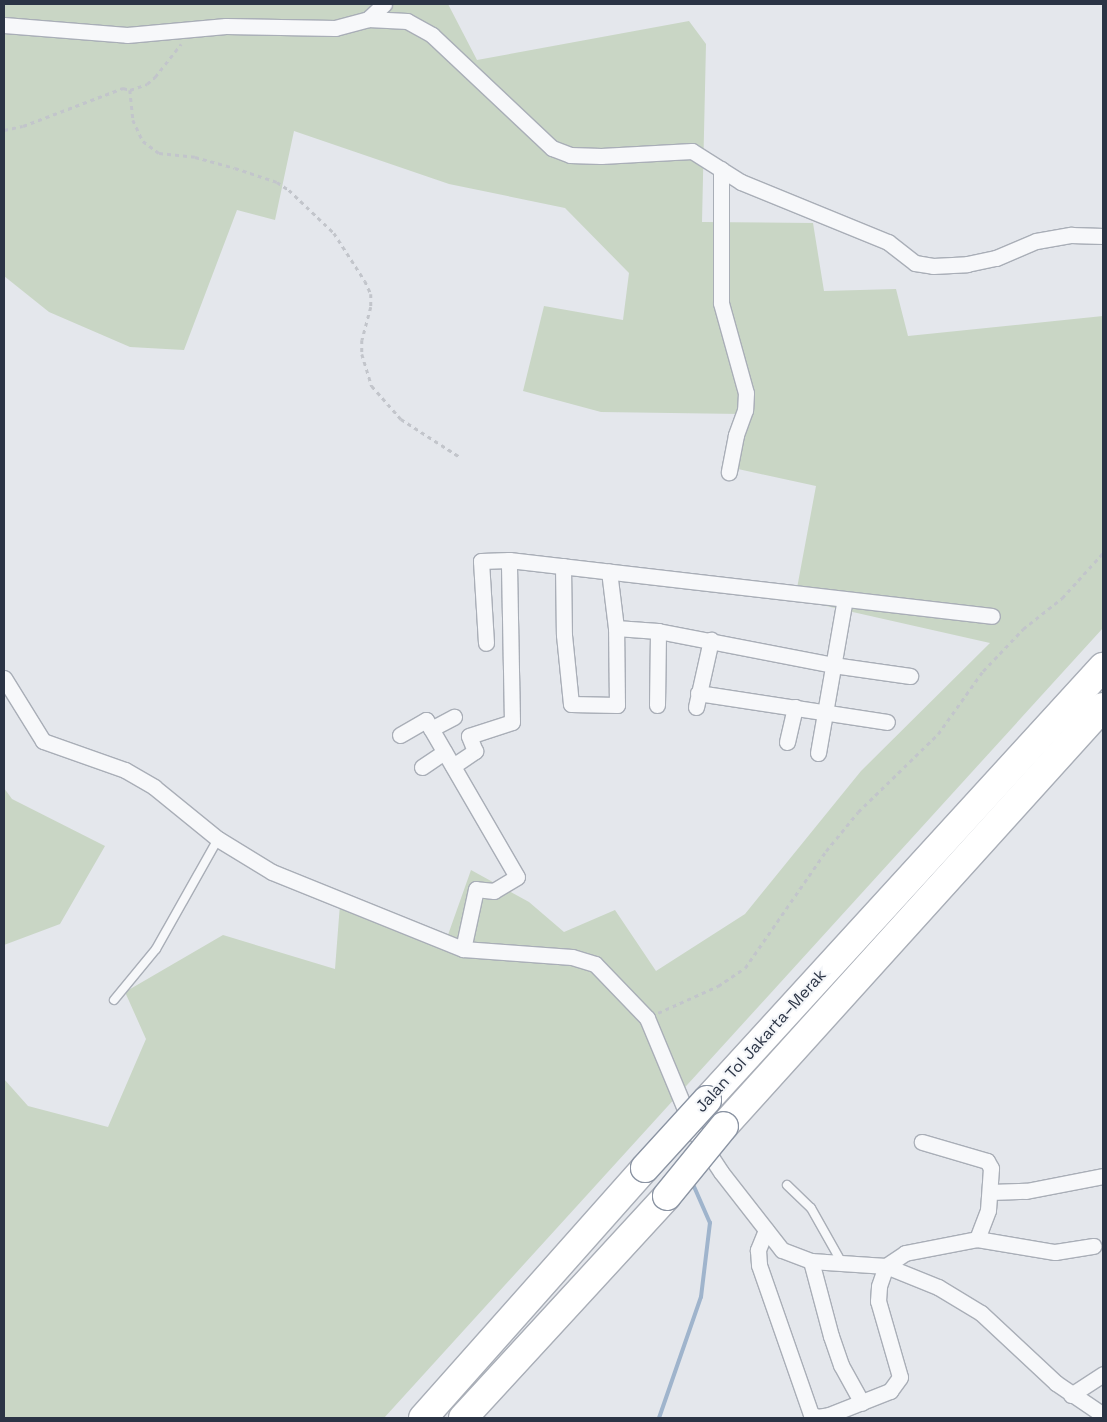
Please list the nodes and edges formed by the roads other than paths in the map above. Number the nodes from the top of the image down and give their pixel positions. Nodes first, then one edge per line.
1 (384, 4) edge
2 (368, 20) junction
3 (4, 25) edge
4 (721, 169) junction
5 (1103, 236) edge
6 (729, 472) dead end
7 (509, 560) junction
8 (563, 566) junction
9 (610, 571) junction
10 (845, 599) junction
11 (992, 616) dead end
12 (616, 628) junction
13 (658, 631) junction
14 (711, 640) junction
15 (486, 643) dead end
16 (833, 665) junction
17 (1103, 667) edge
18 (910, 676) dead end
19 (4, 678) edge
20 (658, 705) dead end
21 (1103, 707) edge
22 (795, 708) junction
23 (825, 712) junction
24 (454, 717) dead end
25 (887, 722) dead end
26 (431, 729) junction
27 (400, 735) dead end
28 (787, 742) dead end
29 (444, 752) junction
30 (818, 753) dead end
31 (453, 766) junction
32 (422, 767) dead end
33 (218, 838) junction
34 (463, 949) junction
35 (114, 1000) dead end
36 (922, 1142) dead end
37 (1103, 1176) edge
38 (787, 1185) dead end
39 (990, 1192) junction
40 (766, 1230) junction
41 (977, 1239) junction
42 (1094, 1246) dead end
43 (811, 1262) junction
44 (843, 1265) junction
45 (886, 1266) junction
46 (1103, 1374) edge
47 (1071, 1395) junction
48 (862, 1403) junction
49 (1103, 1415) edge
50 (830, 1416) edge
51 (423, 1418) edge
52 (463, 1418) edge

1 - 2 street
2 - 3 street
2 - 4 street
4 - 5 street
4 - 6 street
7 - 8 street
7 - 15 street
7 - 31 street
8 - 9 street
8 - 12 street
9 - 10 street
9 - 12 street
10 - 11 street
10 - 16 street
12 - 13 street
13 - 14 street
13 - 20 street
14 - 16 street
14 - 22 street
16 - 18 street
16 - 23 street
17 - 51 highway, Jalan Tol Jakarta–Merak, bridge
19 - 33 street
21 - 52 highway, Jalan Tol Jakarta–Merak, bridge
22 - 23 street
22 - 28 street
23 - 25 street
23 - 30 street
24 - 26 street
26 - 27 street
26 - 29 street
29 - 31 street
29 - 32 street
31 - 34 street
33 - 34 street
33 - 35 lane
34 - 40 street
36 - 39 street
37 - 39 street
38 - 44 lane
39 - 41 street
40 - 43 street
40 - 50 street
41 - 42 street
41 - 45 street
43 - 44 street
43 - 48 street
44 - 45 street
45 - 47 street
45 - 48 street
46 - 47 street
47 - 49 street
48 - 50 street

